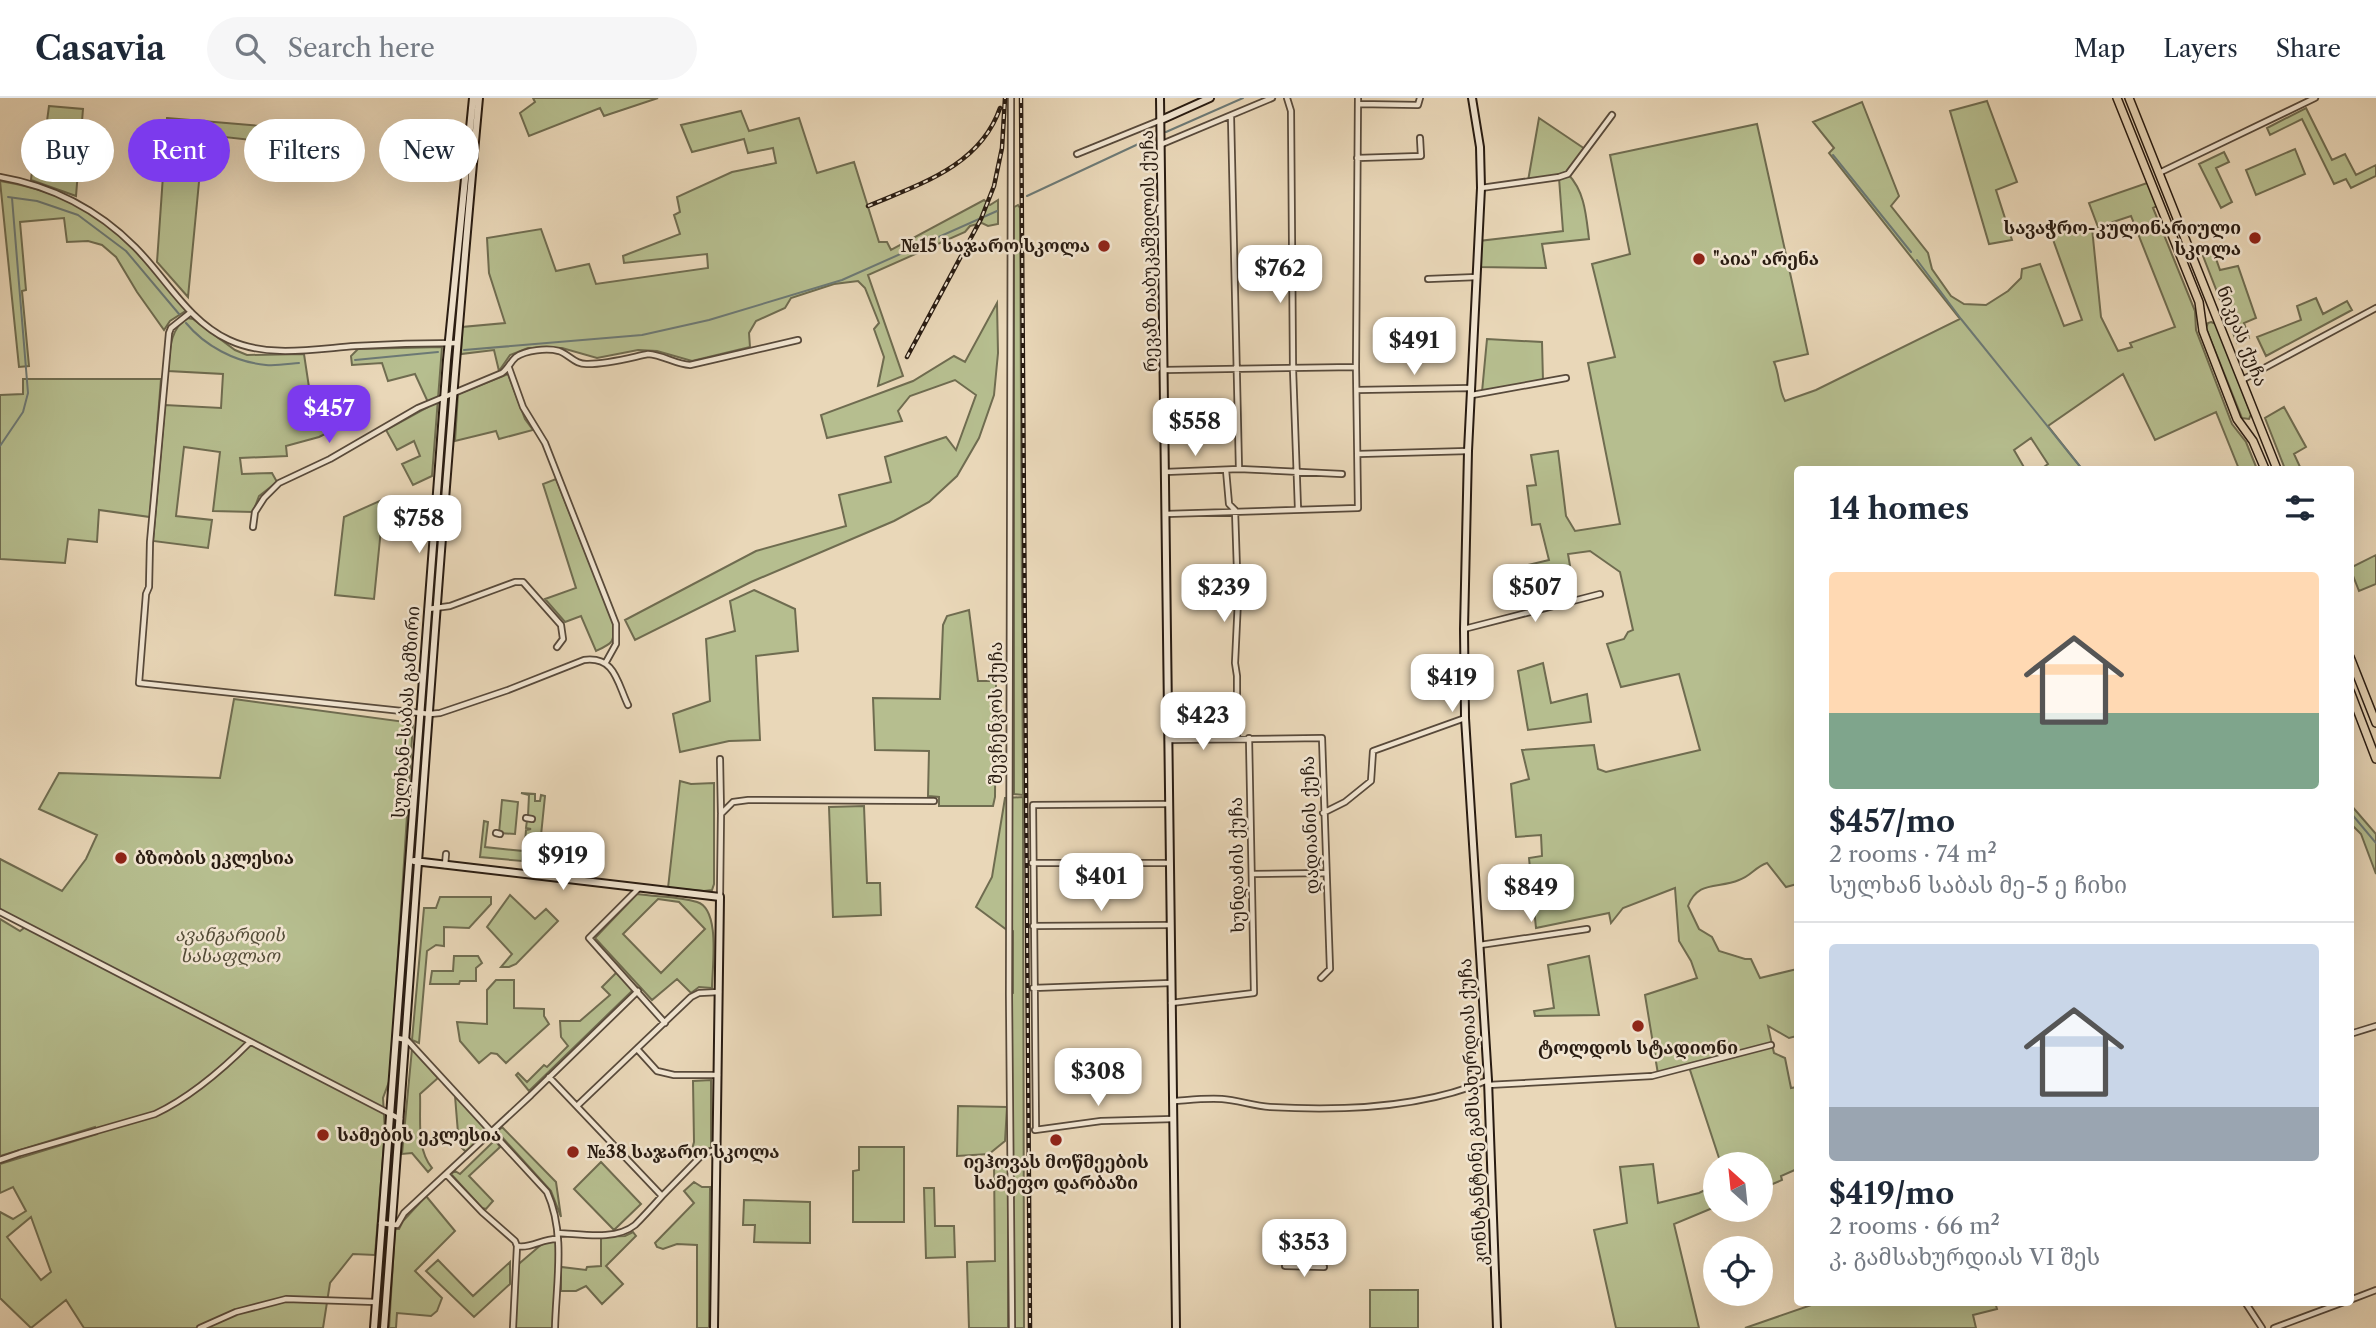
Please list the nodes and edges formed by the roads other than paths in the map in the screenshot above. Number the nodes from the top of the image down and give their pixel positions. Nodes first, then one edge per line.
1 (473, 98) edge
2 (480, 98) edge
3 (1011, 98) edge
4 (1160, 98) edge
5 (1210, 98) edge
6 (1272, 98) edge
7 (1287, 98) edge
8 (1420, 98) edge
9 (1472, 98) edge
10 (2117, 98) edge
11 (2129, 98) edge
12 (2315, 98) edge
13 (1358, 101) edge
14 (1612, 115) dead end
15 (1231, 117) junction
16 (1161, 120) junction
17 (1420, 138) dead end
18 (1162, 144) junction
19 (1077, 155) dead end
20 (1357, 158) junction
21 (2159, 173) junction
22 (0, 177) edge
23 (1482, 188) junction
24 (2171, 201) junction
25 (2159, 205) junction
26 (1477, 277) junction
27 (1428, 279) dead end
28 (2376, 308) edge
29 (191, 312) junction
30 (2218, 320) junction
31 (2202, 323) junction
32 (798, 340) dead end
33 (457, 342) junction
34 (448, 343) junction
35 (1356, 366) junction
36 (509, 368) junction
37 (1238, 369) junction
38 (1293, 369) junction
39 (1164, 370) junction
40 (1566, 378) dead end
41 (2242, 380) junction
42 (1356, 390) junction
43 (1472, 392) junction
44 (452, 394) junction
45 (444, 398) junction
46 (2257, 417) junction
47 (2240, 424) junction
48 (1468, 451) junction
49 (1358, 454) junction
50 (2263, 466) edge
51 (2276, 466) edge
52 (1239, 469) junction
53 (1226, 470) junction
54 (1165, 472) junction
55 (1296, 473) junction
56 (1342, 474) dead end
57 (1298, 509) junction
58 (1235, 510) junction
59 (1166, 514) junction
60 (253, 527) dead end
61 (1600, 594) dead end
62 (437, 608) junction
63 (428, 609) junction
64 (1464, 629) junction
65 (556, 647) dead end
66 (606, 662) junction
67 (2354, 667) edge
68 (2354, 700) edge
69 (2367, 701) junction
70 (628, 705) dead end
71 (2356, 705) junction
72 (420, 713) junction
73 (430, 714) junction
74 (1465, 718) junction
75 (2376, 723) edge
76 (1237, 738) junction
77 (1249, 738) junction
78 (1168, 740) junction
79 (2376, 758) edge
80 (720, 759) dead end
81 (934, 800) dead end
82 (1169, 804) junction
83 (1323, 813) junction
84 (721, 814) junction
85 (446, 854) dead end
86 (409, 860) junction
87 (418, 861) junction
88 (1032, 863) junction
89 (1170, 863) junction
90 (445, 865) junction
91 (1325, 873) junction
92 (1252, 874) junction
93 (639, 887) junction
94 (720, 897) junction
95 (0, 912) edge
96 (1170, 925) junction
97 (1033, 926) junction
98 (1587, 929) dead end
99 (1480, 945) junction
100 (1321, 978) dead end
101 (1171, 983) junction
102 (1033, 988) junction
103 (638, 990) junction
104 (719, 992) junction
105 (1171, 1003) junction
106 (665, 1023) junction
107 (2376, 1026) edge
108 (2354, 1033) edge
109 (397, 1038) junction
110 (407, 1040) junction
111 (250, 1042) junction
112 (1771, 1045) dead end
113 (638, 1050) junction
114 (718, 1075) junction
115 (549, 1077) junction
116 (1488, 1082) junction
117 (1173, 1101) junction
118 (578, 1105) junction
119 (391, 1115) junction
120 (1173, 1118) junction
121 (400, 1119) junction
122 (492, 1132) junction
123 (717, 1149) junction
124 (0, 1160) edge
125 (446, 1174) junction
126 (662, 1196) junction
127 (382, 1223) junction
128 (392, 1225) junction
129 (558, 1236) junction
130 (517, 1246) junction
131 (1285, 1266) dead end
132 (1324, 1267) dead end
133 (2376, 1290) edge
134 (2354, 1298) edge
135 (376, 1301) junction
136 (2248, 1306) edge
137 (2333, 1306) edge
138 (200, 1328) edge
139 (374, 1328) edge
140 (384, 1328) edge
141 (513, 1328) edge
142 (555, 1328) edge
143 (714, 1328) edge
144 (1012, 1328) edge
145 (1176, 1328) edge
146 (1497, 1328) edge
147 (2262, 1328) edge
148 (2274, 1328) edge

1 - 34 main road, სულხან-საბას გამზირი
2 - 33 main road, სულხან-საბას გამზირი
3 - 144 street, შევჩენკოს ქუჩა
4 - 16 main road, რევაზ თაბუკაშვილის ქუჩა
5 - 16 main road
6 - 15 street
7 - 38 street
8 - 13 street
9 - 23 main road, კონსტანტინე გამსახურდიას ქუჩა
10 - 25 main road, ნიკეას ქუჩა
11 - 21 main road, ნიკეას ქუჩა
12 - 21 street
13 - 20 street
14 - 23 street
15 - 18 street
15 - 37 street
16 - 18 main road, რევაზ თაბუკაშვილის ქუჩა
16 - 19 street
17 - 20 street
18 - 39 main road, რევაზ თაბუკაშვილის ქუჩა
20 - 35 street
21 - 24 main road, ნიკეას ქუჩა
22 - 29 street
23 - 26 main road, კონსტანტინე გამსახურდიას ქუჩა
24 - 25 street
24 - 30 main road, ნიკეას ქუჩა
25 - 31 main road, ნიკეას ქუჩა
26 - 27 street
26 - 43 main road, კონსტანტინე გამსახურდიას ქუჩა
28 - 41 street
29 - 34 street
29 - 72 street
30 - 31 main road
30 - 41 main road, ნიკეას ქუჩა
31 - 47 main road, ნიკეას ქუჩა
32 - 36 street
33 - 34 street
33 - 44 main road, სულხან-საბას გამზირი
34 - 45 main road, სულხან-საბას გამზირი
35 - 38 street
35 - 42 street
36 - 44 street
36 - 66 street
37 - 38 street
37 - 39 street
37 - 52 street
38 - 55 street
39 - 54 main road, რევაზ თაბუკაშვილის ქუჩა
40 - 43 street
41 - 46 main road, ნიკეას ქუჩა
42 - 43 street
42 - 49 street
43 - 48 main road, კონსტანტინე გამსახურდიას ქუჩა
44 - 45 street
44 - 62 main road, სულხან-საბას გამზირი
45 - 60 street
45 - 63 main road, სულხან-საბას გამზირი
46 - 47 main road
46 - 51 main road, ნიკეას ქუჩა
47 - 50 main road, ნიკეას ქუჩა
48 - 49 street
48 - 64 main road, კონსტანტინე გამსახურდიას ქუჩა
49 - 57 street
52 - 53 street
52 - 55 street
53 - 54 street
53 - 58 street
54 - 59 main road, რევაზ თაბუკაშვილის ქუჩა
55 - 56 street
55 - 57 street
57 - 58 street
58 - 59 street
58 - 76 street
59 - 78 main road, რევაზ თაბუკაშვილის ქუჩა
61 - 64 street
62 - 63 street
62 - 65 street
62 - 73 main road, სულხან-საბას გამზირი
63 - 72 main road, სულხან-საბას გამზირი
64 - 74 main road, კონსტანტინე გამსახურდიას ქუჩა
66 - 70 street
66 - 73 street
67 - 69 main road
68 - 71 main road
69 - 71 main road
69 - 75 main road
71 - 79 main road
72 - 73 street
72 - 86 main road, სულხან-საბას გამზირი
73 - 87 main road, სულხან-საბას გამზირი
74 - 83 street
74 - 99 main road, კონსტანტინე გამსახურდიას ქუჩა
76 - 77 street, დადიანის ქუჩა
76 - 78 street, დადიანის ქუჩა
77 - 83 street, დადიანის ქუჩა
77 - 92 street, ხუნდაძის ქუჩა
78 - 82 main road, რევაზ თაბუკაშვილის ქუჩა
80 - 84 street
81 - 84 street
82 - 88 street
82 - 89 main road, რევაზ თაბუკაშვილის ქუჩა
83 - 91 street, დადიანის ქუჩა
84 - 94 street
85 - 90 street
86 - 87 main road
86 - 109 main road, სულხან-საბას გამზირი
87 - 90 main road
87 - 110 main road, სულხან-საბას გამზირი
88 - 89 street
88 - 97 street
89 - 96 main road, რევაზ თაბუკაშვილის ქუჩა
90 - 93 main road
91 - 92 street
91 - 100 street, დადიანის ქუჩა
92 - 105 street, ხუნდაძის ქუჩა
93 - 94 main road
93 - 103 street
94 - 104 main road
95 - 111 street
96 - 97 street
96 - 101 main road, რევაზ თაბუკაშვილის ქუჩა
97 - 102 street
98 - 99 street
99 - 116 main road, კონსტანტინე გამსახურდიას ქუჩა
101 - 102 street
101 - 105 main road, რევაზ თაბუკაშვილის ქუჩა
102 - 120 street
103 - 106 street
103 - 115 street
104 - 106 street
104 - 114 main road
105 - 117 main road, რევაზ თაბუკაშვილის ქუჩა
106 - 113 street
107 - 108 street
109 - 110 street
109 - 119 main road, სულხან-საბას გამზირი
110 - 121 main road, სულხან-საბას გამზირი
110 - 122 street
111 - 119 street
111 - 124 street
112 - 116 street
113 - 114 street
113 - 118 street
114 - 123 main road
115 - 118 street
115 - 122 street
116 - 117 street
116 - 146 main road, კონსტანტინე გამსახურდიას ქუჩა
117 - 120 main road, რევაზ თაბუკაშვილის ქუჩა
118 - 126 street
119 - 121 street
119 - 127 main road, სულხან-საბას გამზირი
120 - 145 main road, რევაზ თაბუკაშვილის ქუჩა
121 - 128 main road, სულხან-საბას გამზირი
122 - 125 street
122 - 129 street
123 - 126 street
123 - 143 main road
125 - 128 street
125 - 130 street
126 - 129 street
127 - 128 street
127 - 135 main road, სულხან-საბას გამზირი
128 - 140 main road, სულხან-საბას გამზირი
129 - 130 street
129 - 142 street
130 - 141 street
131 - 132 street
133 - 134 street
135 - 138 street
135 - 139 main road, სულხან-საბას გამზირი
136 - 147 street
137 - 148 street

